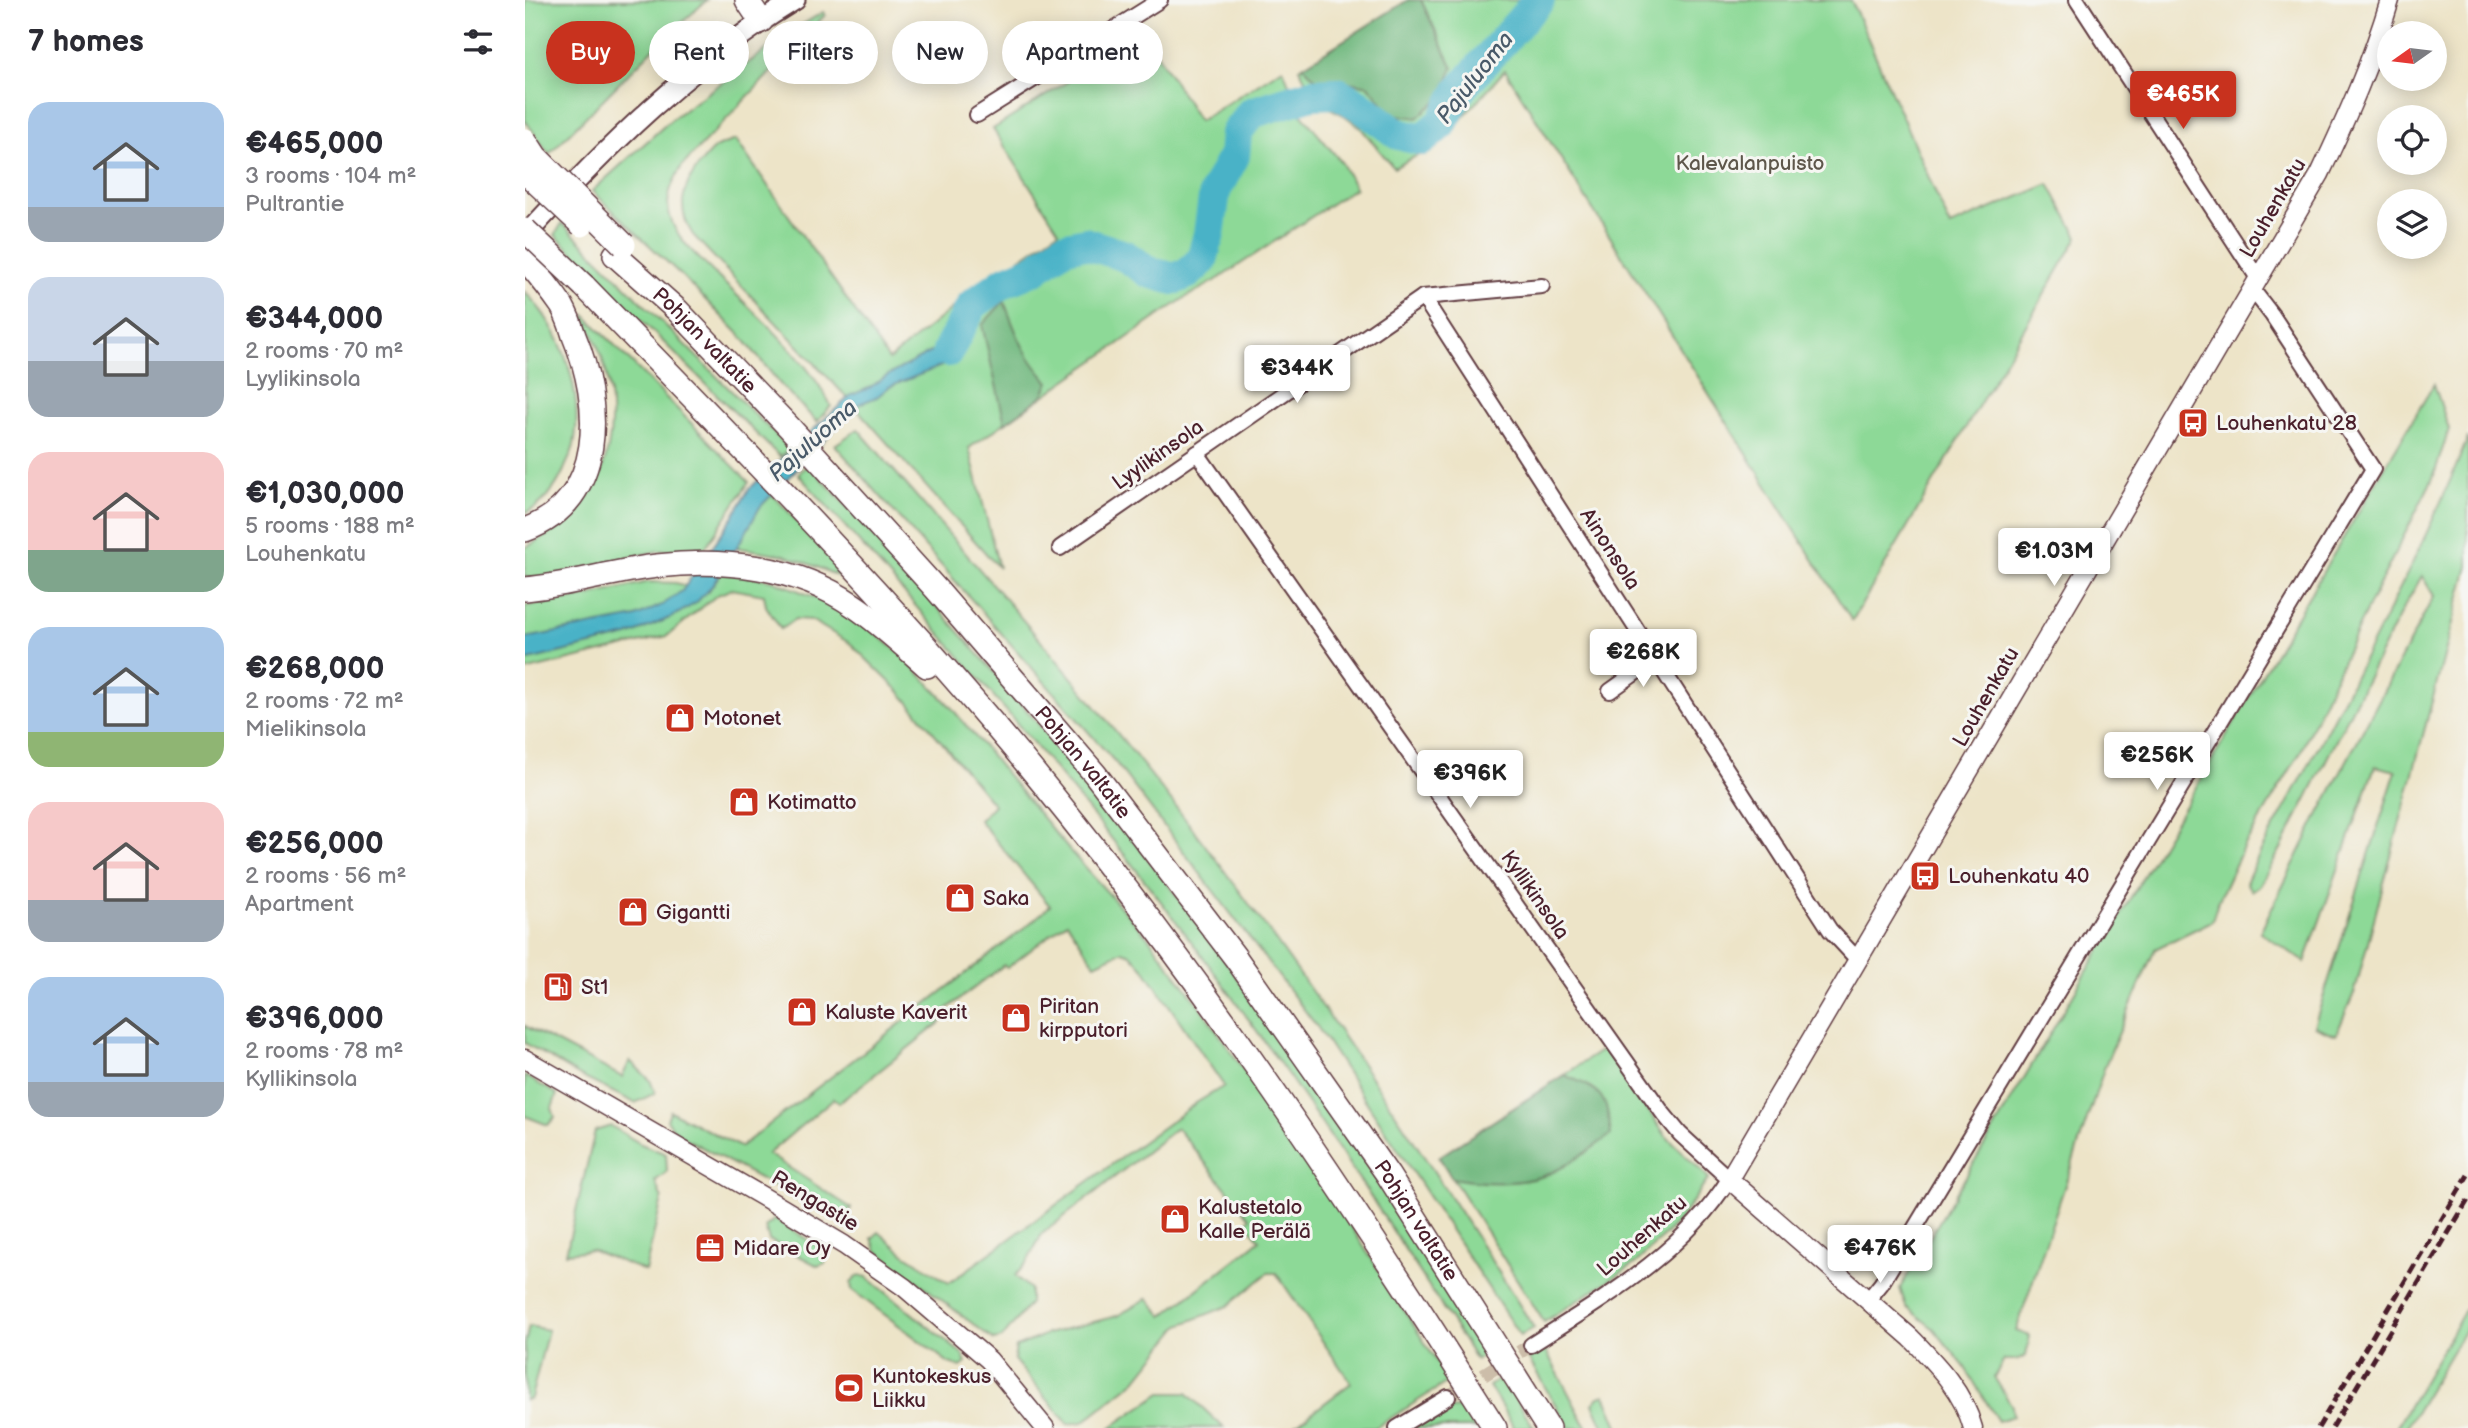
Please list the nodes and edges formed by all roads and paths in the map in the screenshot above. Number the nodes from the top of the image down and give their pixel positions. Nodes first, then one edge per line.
1 (747, 0) edge
2 (795, 0) edge
3 (1160, 0) edge
4 (2077, 0) edge
5 (2390, 0) edge
6 (761, 21) junction
7 (977, 115) dead end
8 (525, 140) edge
9 (525, 172) edge
10 (525, 230) edge
11 (525, 236) edge
12 (619, 250) junction
13 (525, 260) edge
14 (2255, 285) junction
15 (1542, 286) dead end
16 (1423, 297) junction
17 (1197, 453) junction
18 (525, 530) edge
19 (1060, 548) dead end
20 (525, 590) edge
21 (1655, 659) junction
22 (1610, 691) dead end
23 (997, 729) junction
24 (1858, 960) junction
25 (525, 1059) edge
26 (1729, 1179) junction
27 (1868, 1300) junction
28 (1531, 1345) tunnel mouth
29 (1448, 1397) tunnel mouth
30 (1045, 1428) edge
31 (1397, 1428) edge
32 (1495, 1428) edge
33 (1548, 1428) edge
34 (1973, 1428) edge

1 - 6 highway
2 - 6 main road
3 - 7 street
4 - 14 street
5 - 14 street, Louhenkatu
6 - 11 main road
8 - 12 highway, bridge
9 - 12 highway, Pohjan valtatie, bridge
10 - 23 highway, bridge
12 - 33 highway, Pohjan valtatie
13 - 18 highway
14 - 24 street, Louhenkatu
14 - 27 street
15 - 16 street, Lyylikinsola
16 - 17 street, Lyylikinsola
16 - 21 street, Ainonsola
17 - 19 street, Lyylikinsola
17 - 26 street, Kyllikinsola
20 - 23 highway
21 - 22 street
21 - 24 street, Ainonsola
23 - 32 highway
24 - 26 street, Louhenkatu
25 - 30 street, Rengastie
26 - 27 street
26 - 28 street, Louhenkatu
27 - 34 street
29 - 31 street

